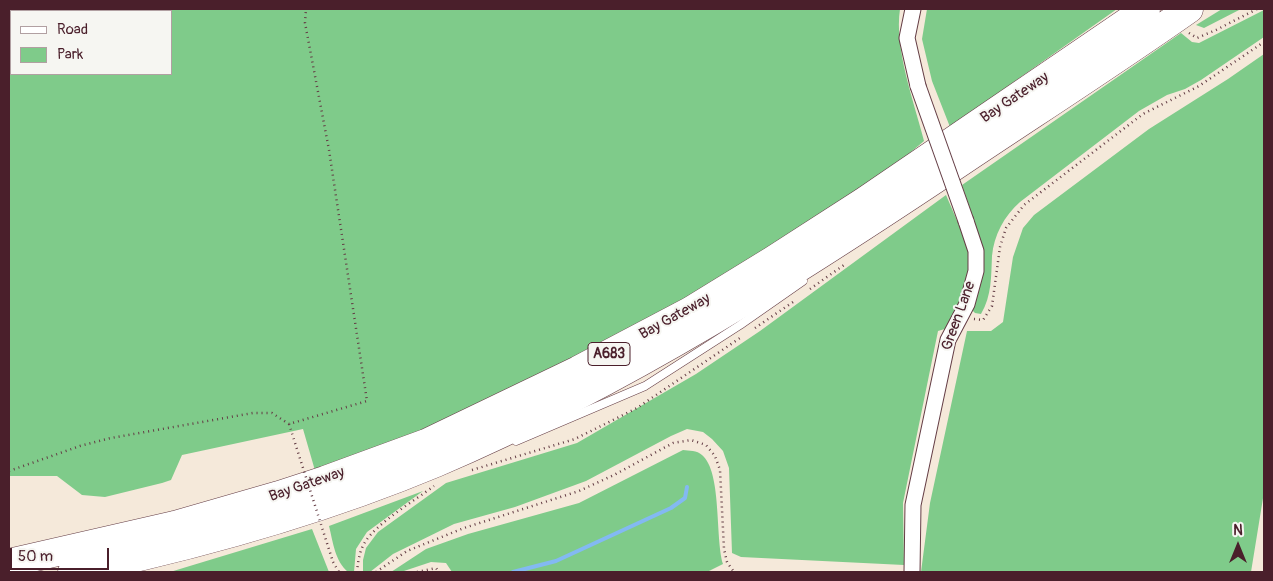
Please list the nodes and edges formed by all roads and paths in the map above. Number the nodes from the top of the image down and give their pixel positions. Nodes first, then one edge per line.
1 (306, 9) edge
2 (913, 9) edge
3 (1146, 9) edge
4 (1258, 9) edge
5 (1189, 21) edge
6 (1264, 42) edge
7 (878, 218) junction
8 (832, 256) dead end
9 (810, 275) dead end
10 (960, 318) junction
11 (289, 424) junction
12 (504, 446) dead end
13 (476, 455) dead end
14 (9, 471) edge
15 (437, 484) dead end
16 (329, 503) junction
17 (9, 562) edge
18 (72, 572) edge
19 (338, 572) edge
20 (357, 572) edge
21 (376, 572) edge
22 (417, 572) edge
23 (439, 572) edge
24 (734, 572) edge
25 (912, 572) edge

1 - 11 path
2 - 10 street, Green Lane, bridge
3 - 17 highway, Bay Gateway / A683
4 - 5 path
5 - 7 highway, Bay Gateway / A683
6 - 10 path
7 - 8 lane
7 - 16 highway, Bay Gateway / A683
9 - 12 lane
10 - 25 street, Green Lane
11 - 14 path
11 - 19 path, bridge
13 - 16 lane
15 - 20 path
16 - 18 highway, Bay Gateway / A683
21 - 24 path
22 - 23 path

